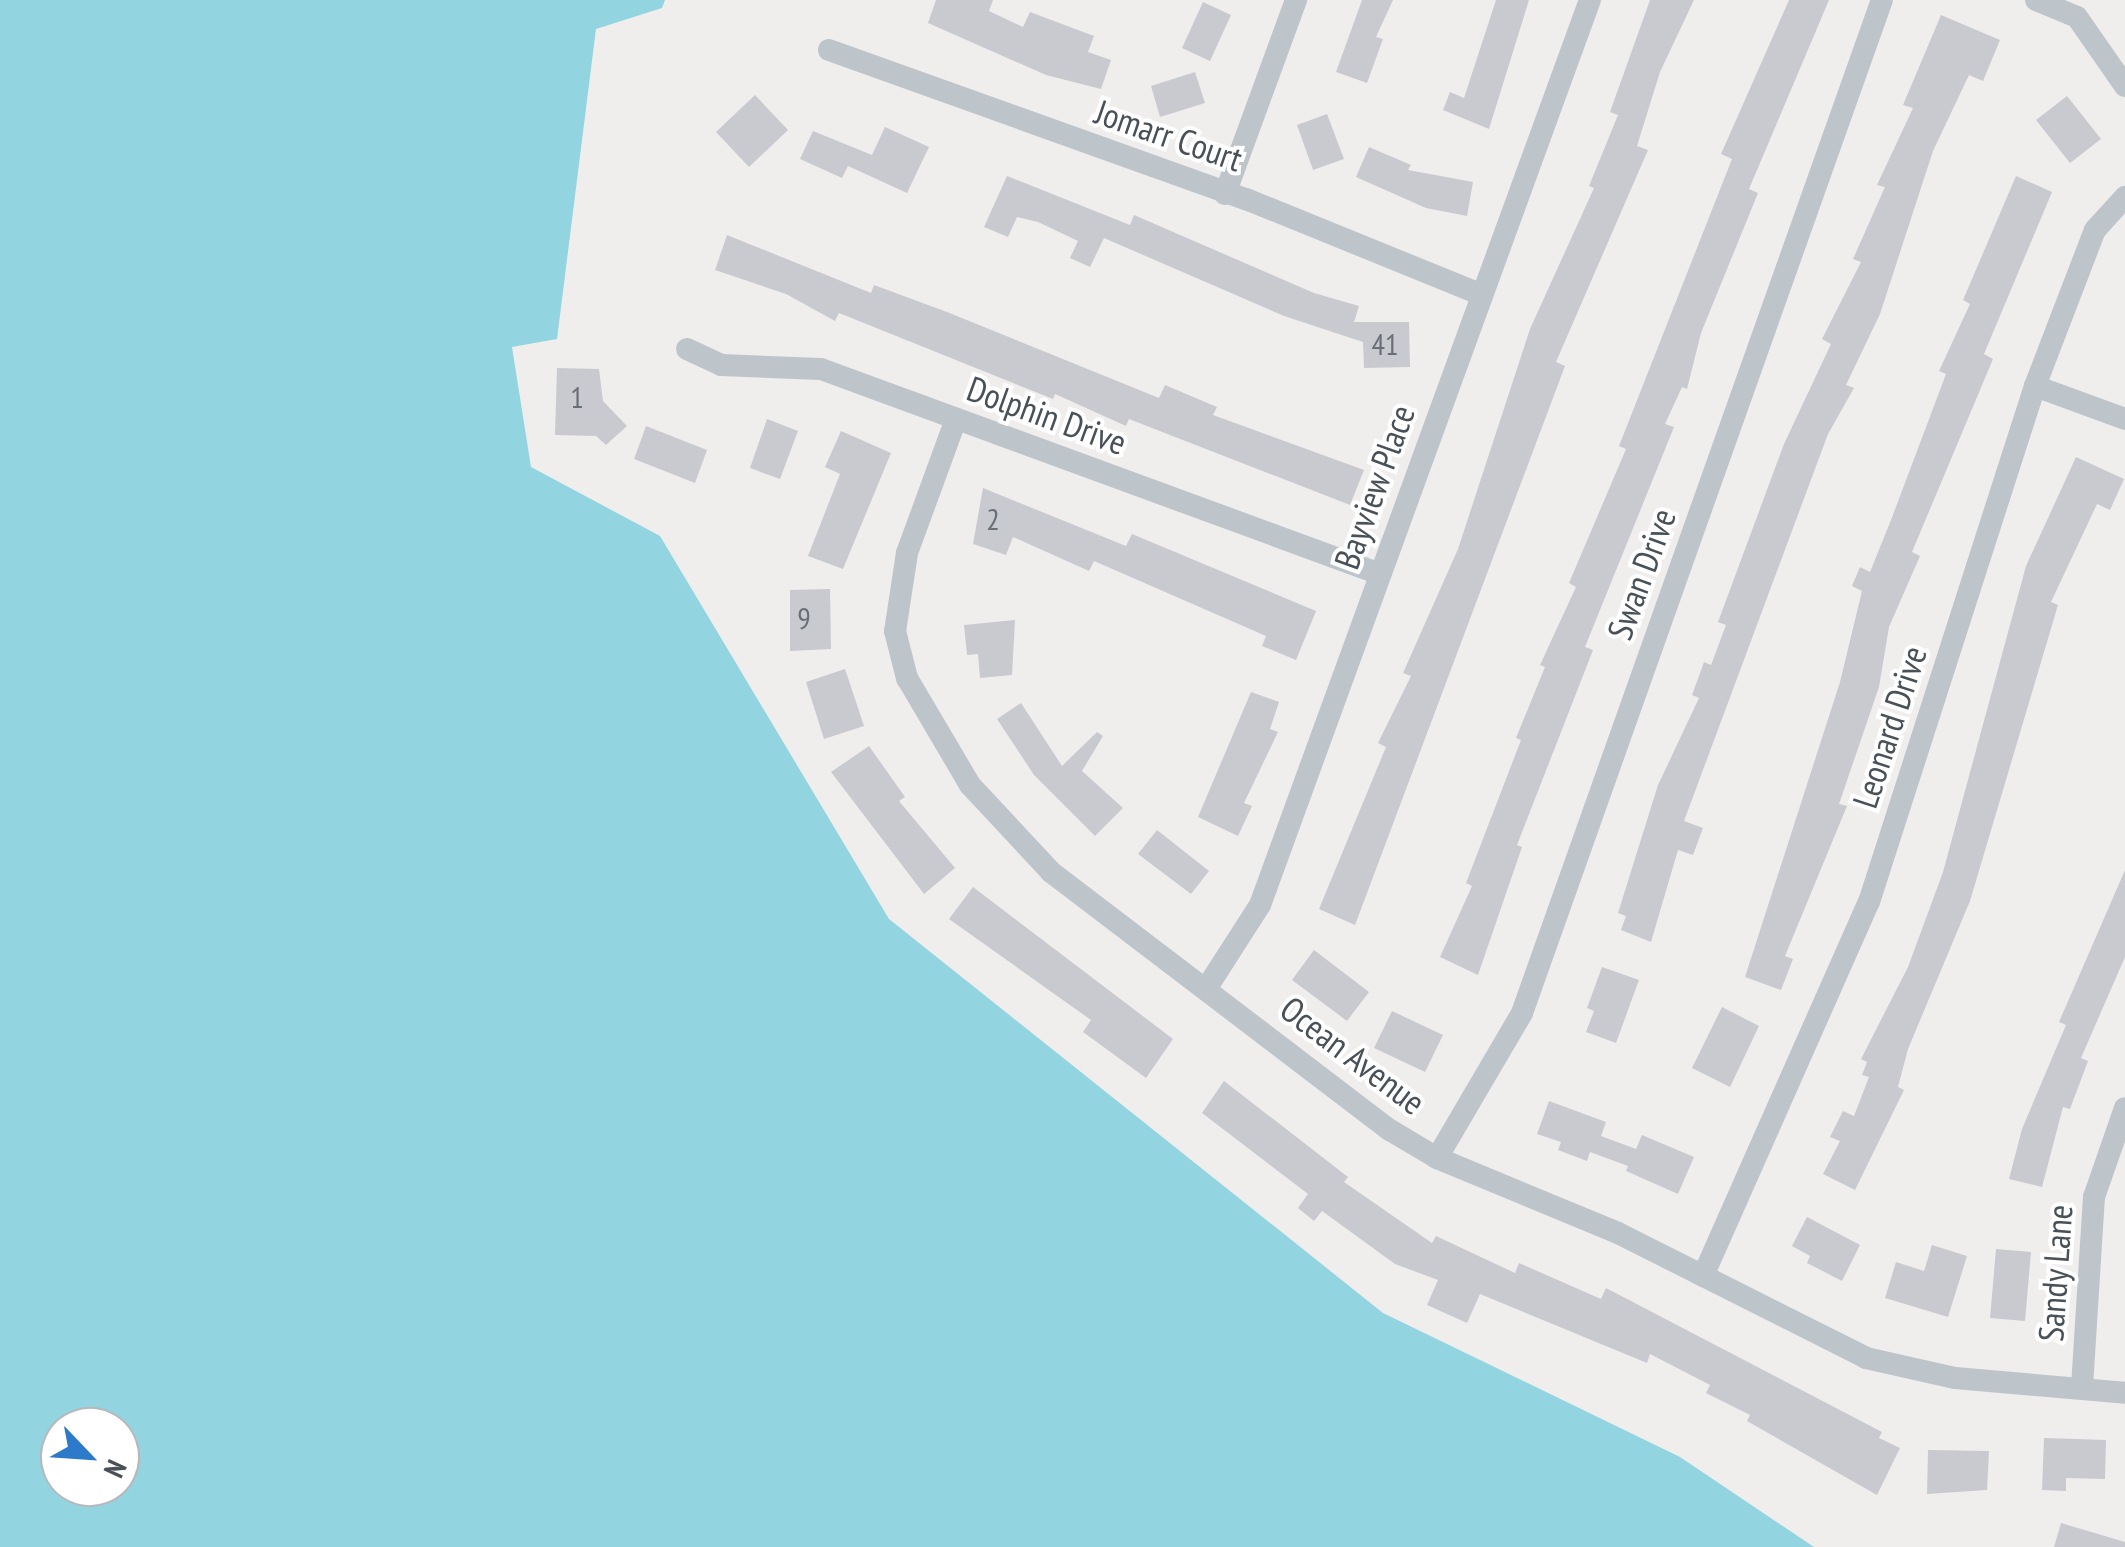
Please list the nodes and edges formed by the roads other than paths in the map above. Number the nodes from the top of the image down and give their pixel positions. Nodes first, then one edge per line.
1 (1296, 0) edge
2 (1590, 0) edge
3 (1882, 0) edge
4 (2036, 0) edge
5 (829, 50) dead end
6 (2125, 86) edge
7 (1226, 194) junction
8 (2125, 197) edge
9 (1482, 295) junction
10 (686, 349) dead end
11 (2036, 386) junction
12 (956, 420) junction
13 (2125, 420) edge
14 (1380, 574) junction
15 (1206, 989) junction
16 (2125, 1108) edge
17 (1437, 1158) junction
18 (1703, 1276) junction
19 (2082, 1387) junction
20 (2125, 1393) edge

1 - 7 street
2 - 9 street, Bayview Place
3 - 17 street, Swan Drive
4 - 6 street
5 - 7 street, Jomarr Court
7 - 9 street, Jomarr Court
8 - 11 street, Leonard Drive
9 - 14 street, Bayview Place
10 - 12 street, Dolphin Drive
11 - 13 street
11 - 18 street, Leonard Drive
12 - 14 street, Dolphin Drive
12 - 15 street, Ocean Avenue
14 - 15 street, Bayview Place
15 - 17 street, Ocean Avenue
16 - 19 street, Sandy Lane
17 - 18 street, Ocean Avenue
18 - 19 street, Ocean Avenue
19 - 20 street, Ocean Avenue

